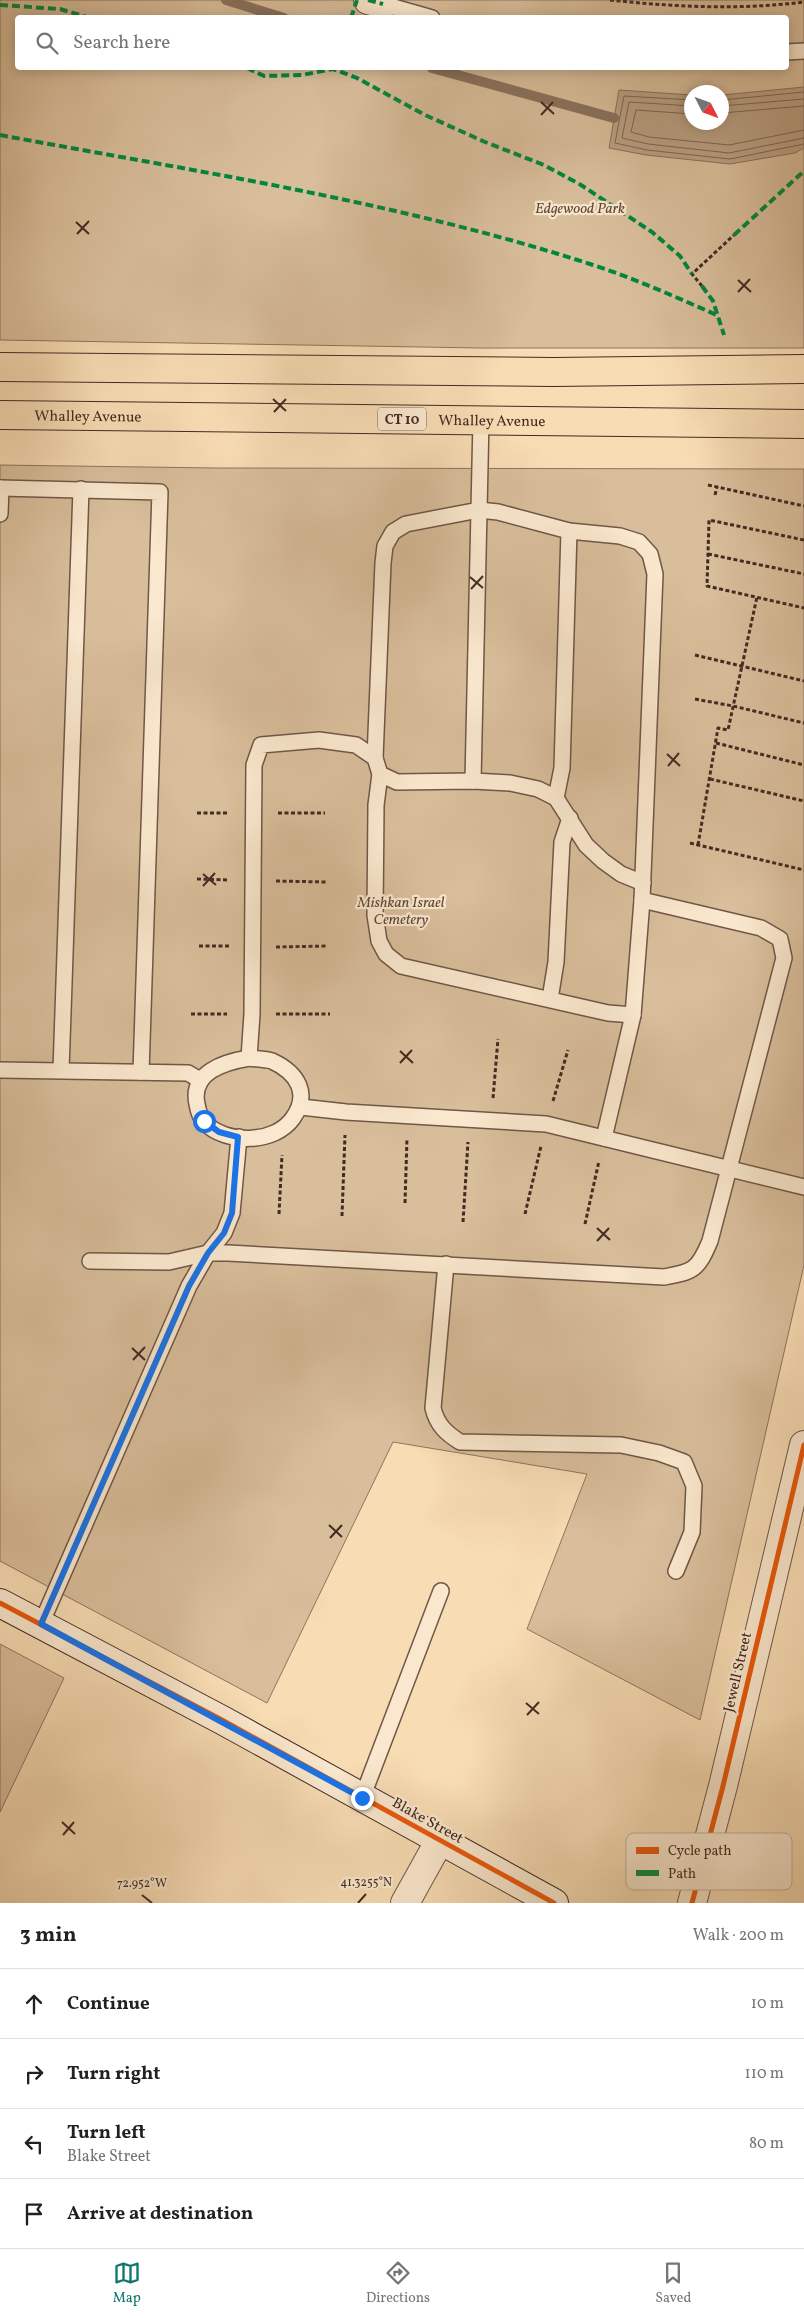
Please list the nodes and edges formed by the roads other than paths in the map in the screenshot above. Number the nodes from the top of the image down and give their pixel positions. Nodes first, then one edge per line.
1 (375, 2) edge
2 (421, 15) edge
3 (804, 51) edge
4 (789, 52) edge
5 (0, 367) edge
6 (804, 369) edge
7 (0, 415) edge
8 (481, 420) junction
9 (804, 424) edge
10 (0, 488) edge
11 (81, 489) junction
12 (479, 510) junction
13 (0, 514) edge
14 (569, 531) junction
15 (376, 758) junction
16 (380, 774) junction
17 (473, 781) junction
18 (556, 798) junction
19 (570, 818) junction
20 (643, 882) junction
21 (642, 900) junction
22 (550, 999) junction
23 (633, 1015) junction
24 (249, 1058) junction
25 (0, 1070) edge
26 (61, 1070) junction
27 (141, 1072) junction
28 (200, 1080) junction
29 (301, 1107) junction
30 (238, 1137) junction
31 (604, 1138) junction
32 (728, 1168) junction
33 (804, 1187) edge
34 (208, 1253) junction
35 (90, 1261) dead end
36 (446, 1264) junction
37 (804, 1445) edge
38 (676, 1571) dead end
39 (442, 1591) dead end
40 (0, 1603) edge
41 (41, 1624) junction
42 (362, 1798) junction
43 (711, 1833) edge
44 (440, 1840) junction
45 (695, 1890) edge
46 (404, 1903) edge
47 (554, 1903) edge
48 (692, 1903) edge

1 - 2 lane
3 - 4 lane
5 - 6 main road
7 - 8 main road, Whalley Avenue / CT 10
8 - 9 main road, Whalley Avenue / CT 10
8 - 12 lane
10 - 11 lane
10 - 13 lane
11 - 26 lane
11 - 27 lane
12 - 14 lane
12 - 15 lane
12 - 17 lane
14 - 18 lane
14 - 20 lane
15 - 16 lane
15 - 24 lane
16 - 17 lane
16 - 22 lane
17 - 18 lane
18 - 19 lane
19 - 20 lane
19 - 22 lane
20 - 21 lane
21 - 23 lane
21 - 32 lane
22 - 23 lane
23 - 31 lane
24 - 28 lane
24 - 29 lane
25 - 26 lane
26 - 27 lane
27 - 28 lane
28 - 30 lane
29 - 30 lane
29 - 31 lane
30 - 34 lane
31 - 32 lane
32 - 33 lane
32 - 36 lane
34 - 35 lane
34 - 36 lane
34 - 41 lane
36 - 38 lane
37 - 43 street, Jewell Street
39 - 42 lane
40 - 41 street, Blake Street
41 - 42 street, Blake Street
42 - 44 street, Blake Street
44 - 46 street
44 - 47 street, Blake Street
45 - 48 street, Jewell Street

